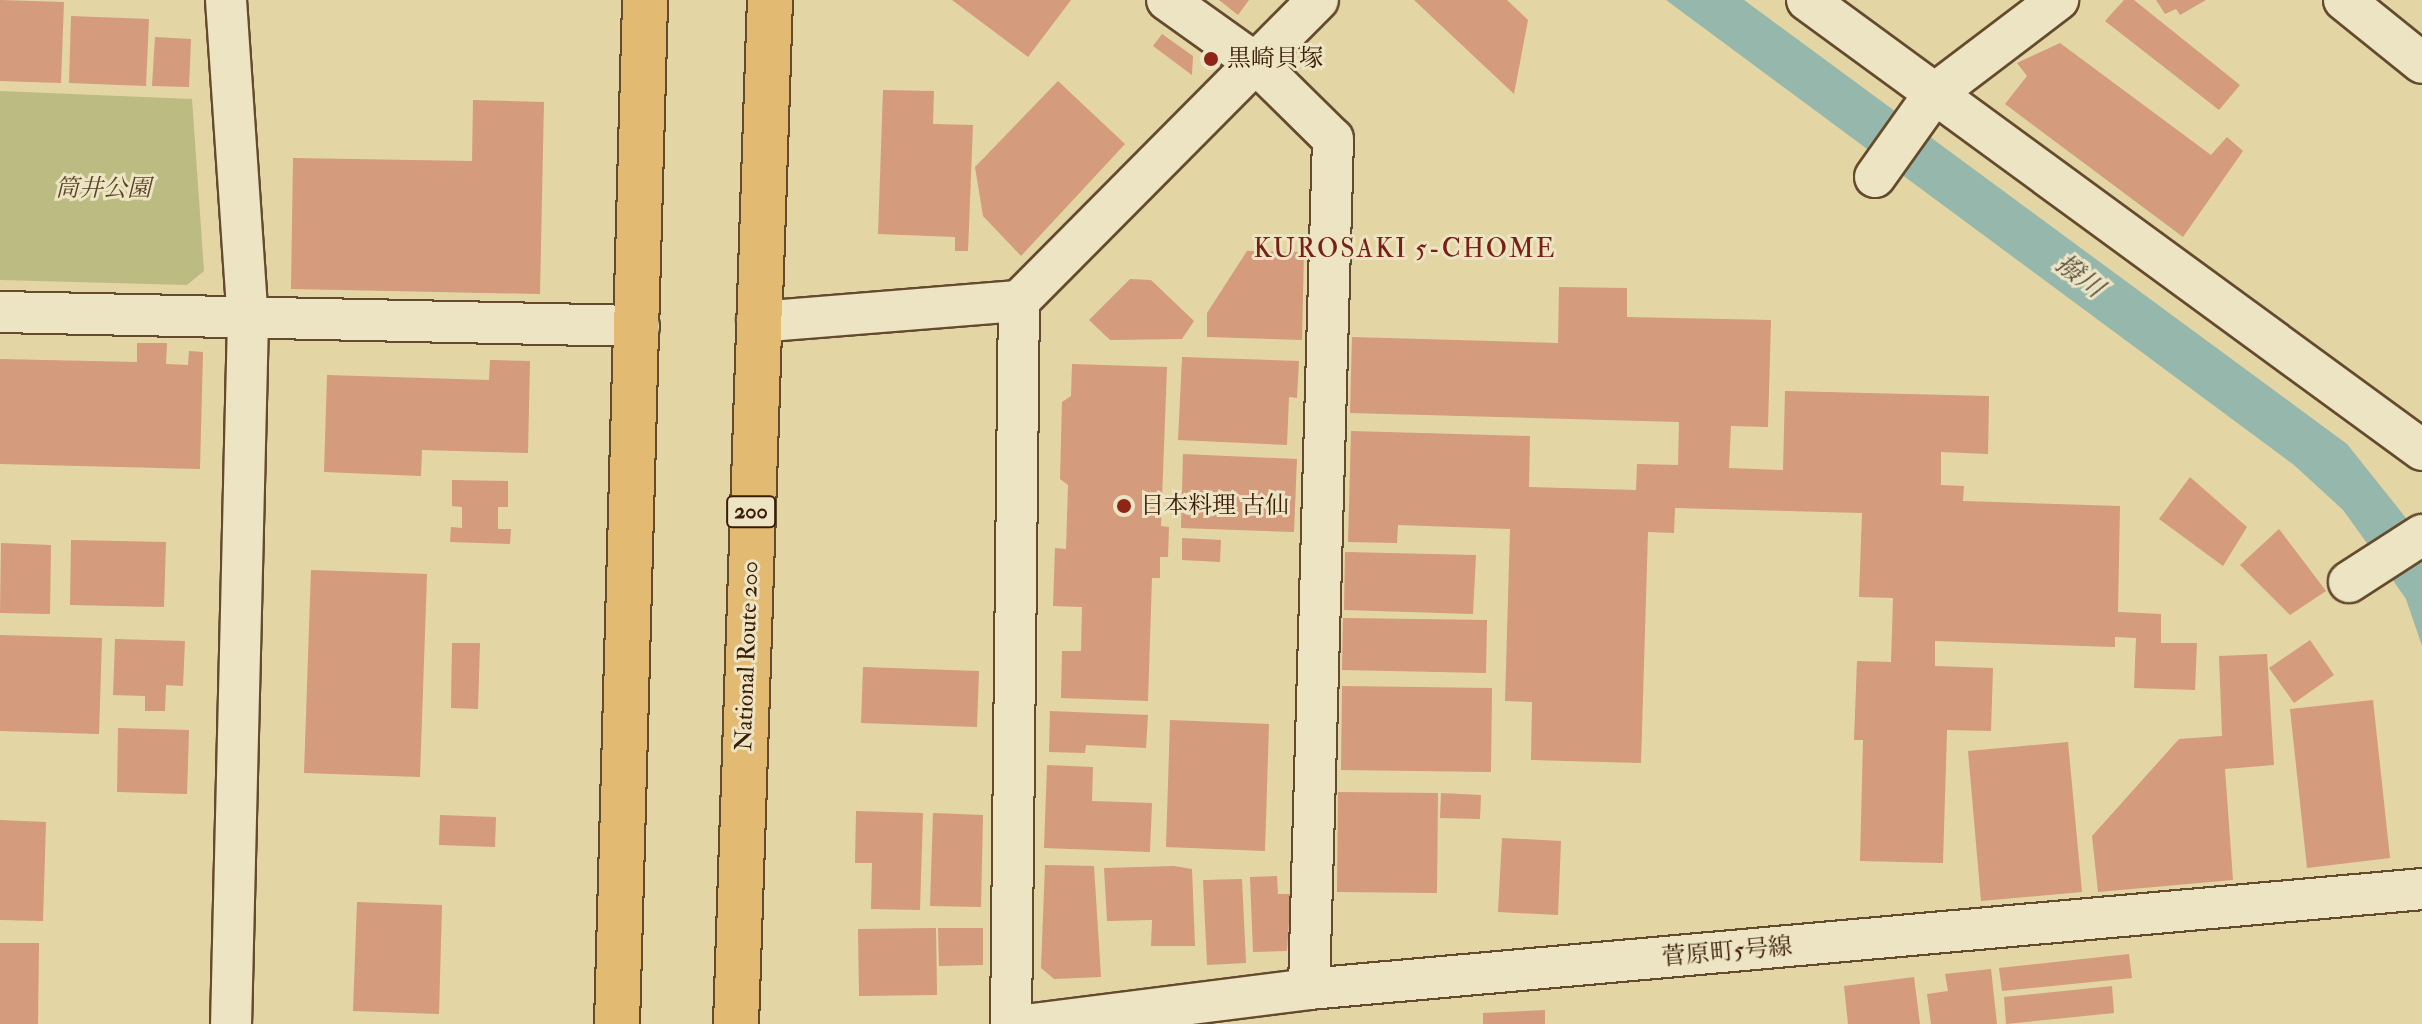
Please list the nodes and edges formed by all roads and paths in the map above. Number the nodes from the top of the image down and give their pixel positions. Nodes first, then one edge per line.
1 (226, 0) edge
2 (645, 0) edge
3 (770, 0) edge
4 (1167, 0) edge
5 (1318, 0) edge
6 (1807, 0) edge
7 (2058, 0) edge
8 (2344, 0) edge
9 (2422, 63) edge
10 (1258, 65) junction
11 (1924, 109) junction
12 (1875, 177) dead end
13 (1019, 301) junction
14 (0, 312) edge
15 (248, 320) junction
16 (757, 322) junction
17 (639, 326) junction
18 (2422, 450) edge
19 (2422, 535) edge
20 (2360, 576) dead end
21 (2422, 889) edge
22 (1309, 989) junction
23 (231, 1024) edge
24 (617, 1024) edge
25 (736, 1024) edge
26 (1011, 1024) edge
27 (1033, 1024) edge

1 - 15 street
2 - 17 highway
3 - 16 highway, National Route 200 / 200
4 - 10 street
5 - 10 street
6 - 11 street
7 - 11 street
8 - 9 street
10 - 13 street
10 - 22 street
11 - 12 street
11 - 18 street
13 - 16 street
13 - 26 street
14 - 15 street
15 - 17 street
15 - 23 street
16 - 25 highway, National Route 200 / 200
17 - 24 highway
19 - 20 street
21 - 22 street, 菅原町5号線
22 - 27 street, 菅原町5号線

